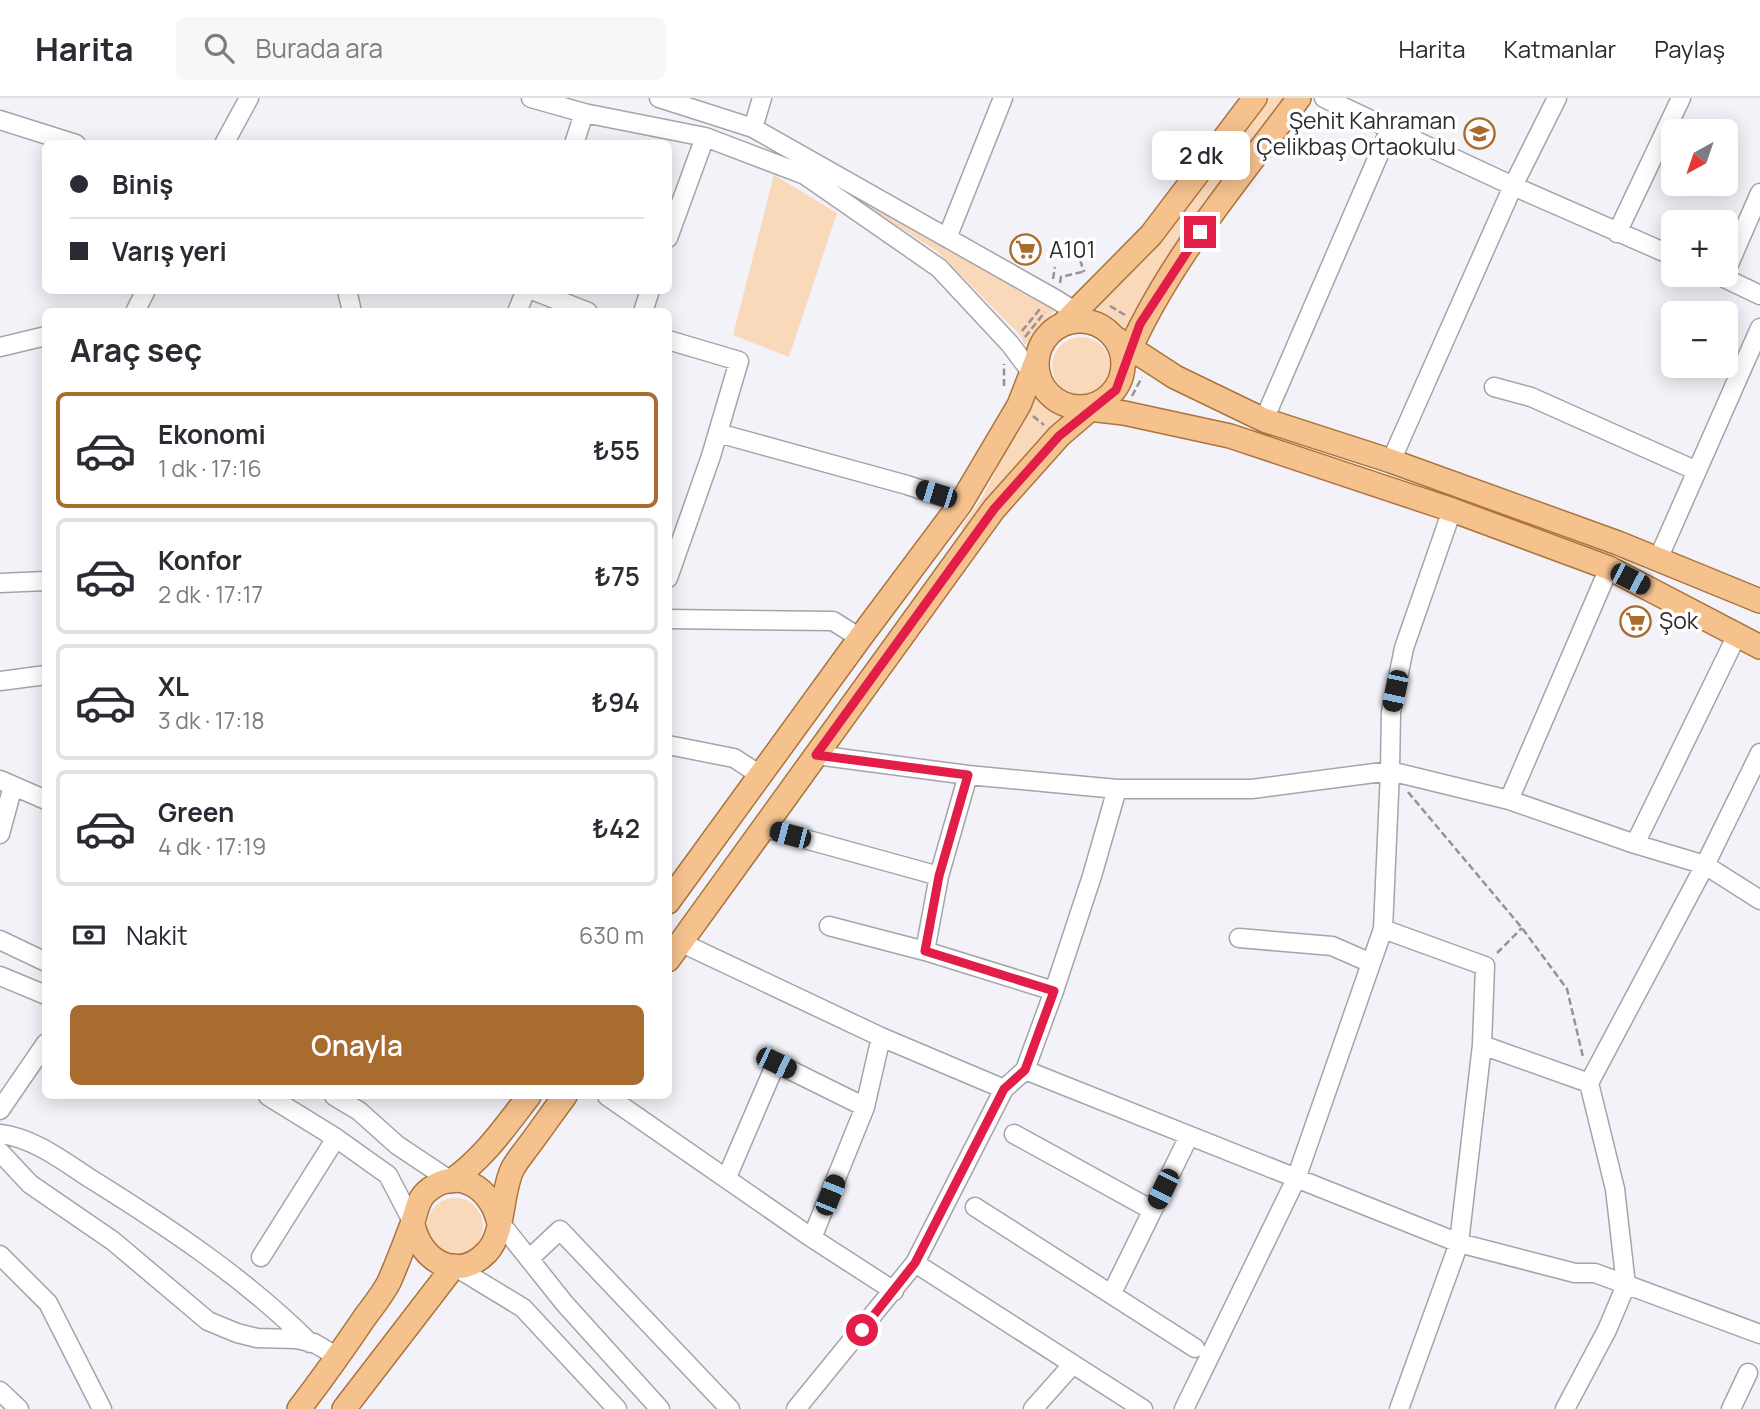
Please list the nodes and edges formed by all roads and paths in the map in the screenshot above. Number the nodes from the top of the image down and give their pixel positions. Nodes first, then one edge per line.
1 (249, 98) edge
2 (531, 98) edge
3 (659, 98) edge
4 (762, 98) edge
5 (1003, 98) edge
6 (1254, 98) edge
7 (1299, 98) edge
8 (1324, 98) edge
9 (1557, 98) edge
10 (1681, 98) edge
11 (584, 113) junction
12 (0, 120) edge
13 (753, 128) junction
14 (1390, 129) junction
15 (705, 137) junction
16 (63, 140) edge
17 (226, 140) edge
18 (575, 140) edge
19 (1513, 187) junction
20 (1760, 194) edge
21 (672, 227) edge
22 (1617, 233) junction
23 (947, 238) junction
24 (1738, 240) edge
25 (1661, 251) edge
26 (1055, 267) dead end
27 (1738, 283) edge
28 (542, 294) edge
29 (1760, 295) edge
30 (1052, 297) junction
31 (578, 308) edge
32 (1077, 319) junction
33 (1760, 327) edge
34 (42, 337) edge
35 (672, 341) edge
36 (1010, 344) junction
37 (0, 347) edge
38 (1123, 350) junction
39 (1152, 361) junction
40 (1037, 373) junction
41 (1494, 387) dead end
42 (1088, 408) junction
43 (1124, 413) junction
44 (1265, 420) junction
45 (718, 433) junction
46 (1391, 461) junction
47 (1696, 471) junction
48 (961, 503) junction
49 (1452, 510) junction
50 (1658, 559) junction
51 (672, 566) edge
52 (1609, 568) junction
53 (42, 581) edge
54 (0, 583) edge
55 (1760, 601) edge
56 (672, 619) edge
57 (1737, 635) junction
58 (860, 638) junction
59 (1760, 648) edge
60 (42, 676) edge
61 (0, 681) edge
62 (672, 746) edge
63 (1760, 753) edge
64 (816, 755) junction
65 (1390, 771) junction
66 (760, 775) junction
67 (968, 775) junction
68 (6, 783) edge
69 (1117, 789) junction
70 (42, 798) edge
71 (1509, 800) junction
72 (765, 828) junction
73 (0, 834) edge
74 (1635, 844) junction
75 (1705, 865) junction
76 (939, 876) junction
77 (672, 896) edge
78 (1760, 901) edge
79 (829, 926) dead end
80 (1522, 928) junction
81 (1383, 929) junction
82 (1238, 938) dead end
83 (0, 940) edge
84 (675, 951) edge
85 (925, 951) junction
86 (42, 960) edge
87 (1371, 963) junction
88 (1485, 966) junction
89 (0, 975) edge
90 (1054, 991) junction
91 (42, 993) edge
92 (881, 1037) junction
93 (1482, 1045) junction
94 (42, 1049) edge
95 (1025, 1070) junction
96 (1589, 1083) junction
97 (1004, 1089) junction
98 (273, 1099) edge
99 (339, 1099) edge
100 (527, 1099) edge
101 (563, 1099) edge
102 (611, 1099) edge
103 (865, 1107) junction
104 (0, 1110) edge
105 (0, 1134) edge
106 (1014, 1134) dead end
107 (1189, 1136) junction
108 (336, 1138) junction
109 (0, 1152) edge
110 (727, 1177) junction
111 (1296, 1179) junction
112 (451, 1181) junction
113 (975, 1207) dead end
114 (1152, 1210) junction
115 (498, 1220) junction
116 (413, 1223) junction
117 (812, 1238) junction
118 (1459, 1243) junction
119 (0, 1255) edge
120 (261, 1257) dead end
121 (529, 1259) junction
122 (915, 1263) junction
123 (454, 1266) junction
124 (1626, 1285) junction
125 (894, 1290) junction
126 (1112, 1293) junction
127 (1760, 1334) edge
128 (310, 1343) junction
129 (1195, 1348) dead end
130 (338, 1357) junction
131 (1073, 1364) junction
132 (1748, 1373) dead end
133 (0, 1391) edge
134 (19, 1409) edge
135 (102, 1409) edge
136 (299, 1409) edge
137 (344, 1409) edge
138 (617, 1409) edge
139 (660, 1409) edge
140 (730, 1409) edge
141 (796, 1409) edge
142 (1033, 1409) edge
143 (1143, 1409) edge
144 (1184, 1409) edge
145 (1399, 1409) edge
146 (1565, 1409) edge
147 (1731, 1409) edge

1 - 17 street
2 - 11 street
3 - 13 street
4 - 13 street
5 - 23 street
6 - 32 main road
7 - 38 main road
8 - 14 street
9 - 19 street
10 - 22 street
11 - 15 street
11 - 18 street
12 - 16 street
13 - 23 street
14 - 19 street
14 - 44 street
15 - 21 street
15 - 36 street
19 - 22 street
19 - 46 street
20 - 24 street
22 - 25 street
23 - 30 street
26 - 30 path
27 - 29 street
28 - 31 street
30 - 32 street
30 - 36 path
32 - 38 main road
32 - 40 main road
33 - 47 street
34 - 37 street
35 - 45 street
36 - 40 street
38 - 39 main road
38 - 42 main road
39 - 43 path
39 - 44 main road
40 - 42 main road
40 - 48 main road
41 - 47 street
42 - 43 main road
42 - 64 main road
43 - 49 main road
44 - 46 main road
45 - 48 street
45 - 51 street
46 - 50 main road
47 - 50 street
48 - 58 main road
49 - 52 main road
49 - 65 street
50 - 55 main road
52 - 57 main road
52 - 71 street
53 - 54 street
56 - 58 street
57 - 59 main road
57 - 74 street
58 - 66 main road
60 - 61 street
62 - 66 street
63 - 75 street
64 - 67 street
64 - 72 main road
65 - 69 street
65 - 71 street
65 - 80 path
65 - 81 street
66 - 77 main road
67 - 69 street
67 - 76 street
68 - 70 street
68 - 73 street
69 - 90 street
71 - 74 street
72 - 76 street
72 - 84 main road
74 - 75 street
75 - 78 street
75 - 96 street
76 - 85 street
79 - 85 street
80 - 88 path
80 - 96 path
81 - 87 street
81 - 88 street
82 - 87 street
83 - 86 street
84 - 92 street
85 - 90 street
87 - 111 street
88 - 93 street
89 - 91 street
90 - 95 street
92 - 97 street
92 - 103 street
93 - 96 street
93 - 118 street
94 - 104 street
95 - 97 street
95 - 107 street
96 - 124 street
97 - 122 street
98 - 108 street
99 - 112 street
100 - 112 main road
101 - 115 main road
102 - 110 street
103 - 110 street
103 - 117 street
105 - 128 street
106 - 114 street
107 - 111 street
107 - 114 street
108 - 116 street
108 - 120 street
109 - 128 street
110 - 117 street
111 - 118 street
111 - 144 street
112 - 115 main road
112 - 116 main road
113 - 126 street
114 - 126 street
115 - 121 street
115 - 123 main road
116 - 123 main road
116 - 130 main road
117 - 125 street
118 - 124 street
118 - 145 street
119 - 135 street
121 - 139 street
121 - 140 street
122 - 125 street
122 - 131 street
123 - 137 main road
123 - 138 street
124 - 127 street
124 - 146 street
125 - 141 street
126 - 129 street
128 - 130 street
130 - 136 main road
131 - 142 street
131 - 143 street
132 - 147 street
133 - 134 street

